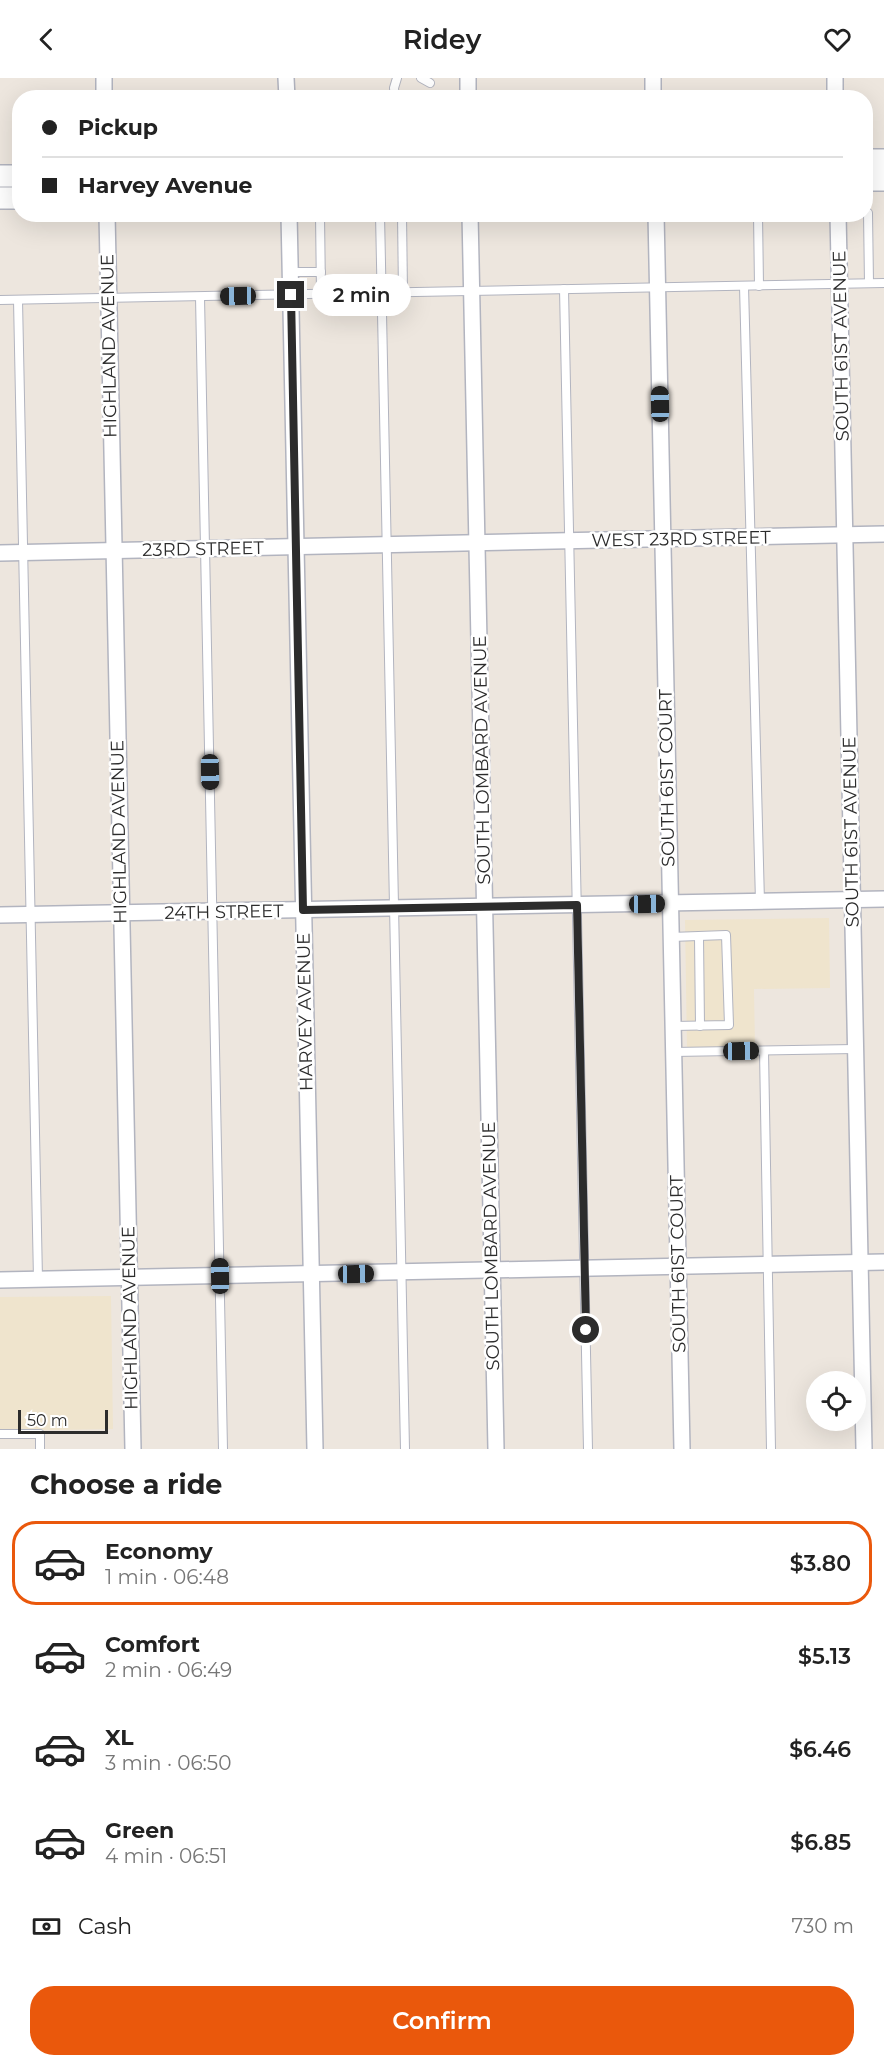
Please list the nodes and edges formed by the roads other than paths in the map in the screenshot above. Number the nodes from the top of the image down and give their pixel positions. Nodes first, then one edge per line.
1 (421, 78) edge
2 (430, 83) dead end
3 (106, 222) edge
4 (289, 222) edge
5 (320, 222) edge
6 (380, 222) edge
7 (402, 222) edge
8 (470, 222) edge
9 (656, 222) edge
10 (758, 222) edge
11 (838, 222) edge
12 (868, 222) edge
13 (290, 272) junction
14 (321, 272) junction
15 (884, 283) edge
16 (839, 284) junction
17 (869, 284) junction
18 (744, 286) junction
19 (759, 286) junction
20 (657, 288) junction
21 (564, 289) junction
22 (472, 291) junction
23 (382, 293) junction
24 (403, 293) junction
25 (321, 294) junction
26 (291, 295) junction
27 (200, 297) junction
28 (108, 298) junction
29 (0, 300) edge
30 (18, 300) junction
31 (884, 534) edge
32 (844, 535) junction
33 (750, 537) junction
34 (663, 539) junction
35 (569, 541) junction
36 (477, 543) junction
37 (387, 545) junction
38 (296, 547) junction
39 (205, 549) junction
40 (114, 550) junction
41 (23, 552) junction
42 (0, 553) edge
43 (884, 899) edge
44 (852, 900) junction
45 (760, 902) junction
46 (670, 904) junction
47 (577, 905) junction
48 (484, 907) junction
49 (395, 909) junction
50 (303, 910) junction
51 (212, 912) junction
52 (121, 913) junction
53 (0, 915) edge
54 (30, 915) junction
55 (671, 937) junction
56 (699, 937) junction
57 (673, 1026) junction
58 (700, 1026) junction
59 (855, 1049) junction
60 (764, 1051) junction
61 (673, 1052) junction
62 (860, 1262) junction
63 (884, 1262) edge
64 (768, 1264) junction
65 (678, 1267) junction
66 (584, 1269) junction
67 (492, 1271) junction
68 (402, 1273) junction
69 (311, 1275) junction
70 (220, 1276) junction
71 (129, 1278) junction
72 (38, 1280) junction
73 (0, 1281) edge
74 (0, 1434) edge
75 (40, 1449) edge
76 (132, 1449) edge
77 (223, 1449) edge
78 (315, 1449) edge
79 (405, 1449) edge
80 (496, 1449) edge
81 (588, 1449) edge
82 (682, 1449) edge
83 (771, 1449) edge
84 (864, 1449) edge

1 - 2 lane
3 - 28 street, HIGHLAND AVENUE
4 - 13 street, HARVEY AVENUE
5 - 14 lane
6 - 23 lane
7 - 24 lane
8 - 22 street, SOUTH LOMBARD AVENUE
9 - 20 street, SOUTH 61ST COURT
10 - 19 lane
11 - 16 street, SOUTH 61ST AVENUE
12 - 17 lane
13 - 14 lane
13 - 26 street, HARVEY AVENUE
14 - 25 lane
15 - 17 lane
16 - 17 lane
16 - 19 lane
16 - 32 street, SOUTH 61ST AVENUE
18 - 19 lane
18 - 20 lane
18 - 33 lane
20 - 21 lane
20 - 34 street, SOUTH 61ST COURT
21 - 22 lane
21 - 35 lane
22 - 24 lane
22 - 36 street, SOUTH LOMBARD AVENUE
23 - 24 lane
23 - 25 lane
23 - 37 lane
25 - 26 lane
26 - 27 lane
26 - 38 street, HARVEY AVENUE
27 - 28 lane
27 - 39 lane
28 - 30 lane
28 - 40 street, HIGHLAND AVENUE
29 - 30 lane
30 - 41 lane
31 - 32 street, WEST 23RD STREET
32 - 33 street, WEST 23RD STREET
32 - 44 street, SOUTH 61ST AVENUE
33 - 34 street, WEST 23RD STREET
33 - 45 lane
34 - 35 street, WEST 23RD STREET
34 - 46 street, SOUTH 61ST COURT
35 - 36 street, WEST 23RD STREET
35 - 47 lane
36 - 37 street, 23RD STREET
36 - 48 street, SOUTH LOMBARD AVENUE
37 - 38 street, 23RD STREET
37 - 49 lane
38 - 39 street, 23RD STREET
38 - 50 street, HARVEY AVENUE
39 - 40 street, 23RD STREET
39 - 51 lane
40 - 41 street, 23RD STREET
40 - 52 street, HIGHLAND AVENUE
41 - 42 street, 23RD STREET
41 - 54 lane
43 - 44 street, 24TH STREET
44 - 45 street, 24TH STREET
44 - 59 street, SOUTH 61ST AVENUE
45 - 46 street, 24TH STREET
46 - 47 street, 24TH STREET
46 - 55 street, SOUTH 61ST COURT
47 - 48 street, 24TH STREET
47 - 66 lane
48 - 49 street, 24TH STREET
48 - 67 street, SOUTH LOMBARD AVENUE
49 - 50 street, 24TH STREET
49 - 68 lane
50 - 51 street, 24TH STREET
50 - 69 street, HARVEY AVENUE
51 - 52 street, 24TH STREET
51 - 70 lane
52 - 54 street, 24TH STREET
52 - 71 street, HIGHLAND AVENUE
53 - 54 street, 24TH STREET
54 - 72 lane
55 - 56 lane
55 - 57 street, SOUTH 61ST COURT
56 - 58 lane
56 - 58 lane
57 - 58 lane
57 - 61 street, SOUTH 61ST COURT
59 - 60 lane
59 - 62 street, SOUTH 61ST AVENUE
60 - 61 lane
60 - 64 lane
61 - 65 street, SOUTH 61ST COURT
62 - 63 street
62 - 64 street
62 - 84 street, SOUTH 61ST AVENUE
64 - 65 street
64 - 83 lane
65 - 66 street
65 - 82 street, SOUTH 61ST COURT
66 - 67 street
66 - 81 lane
67 - 68 street
67 - 80 street, SOUTH LOMBARD AVENUE
68 - 69 street
68 - 79 lane
69 - 70 street
69 - 78 street, HARVEY AVENUE
70 - 71 street
70 - 77 lane
71 - 72 street
71 - 76 street, HIGHLAND AVENUE
72 - 73 street
74 - 75 lane

